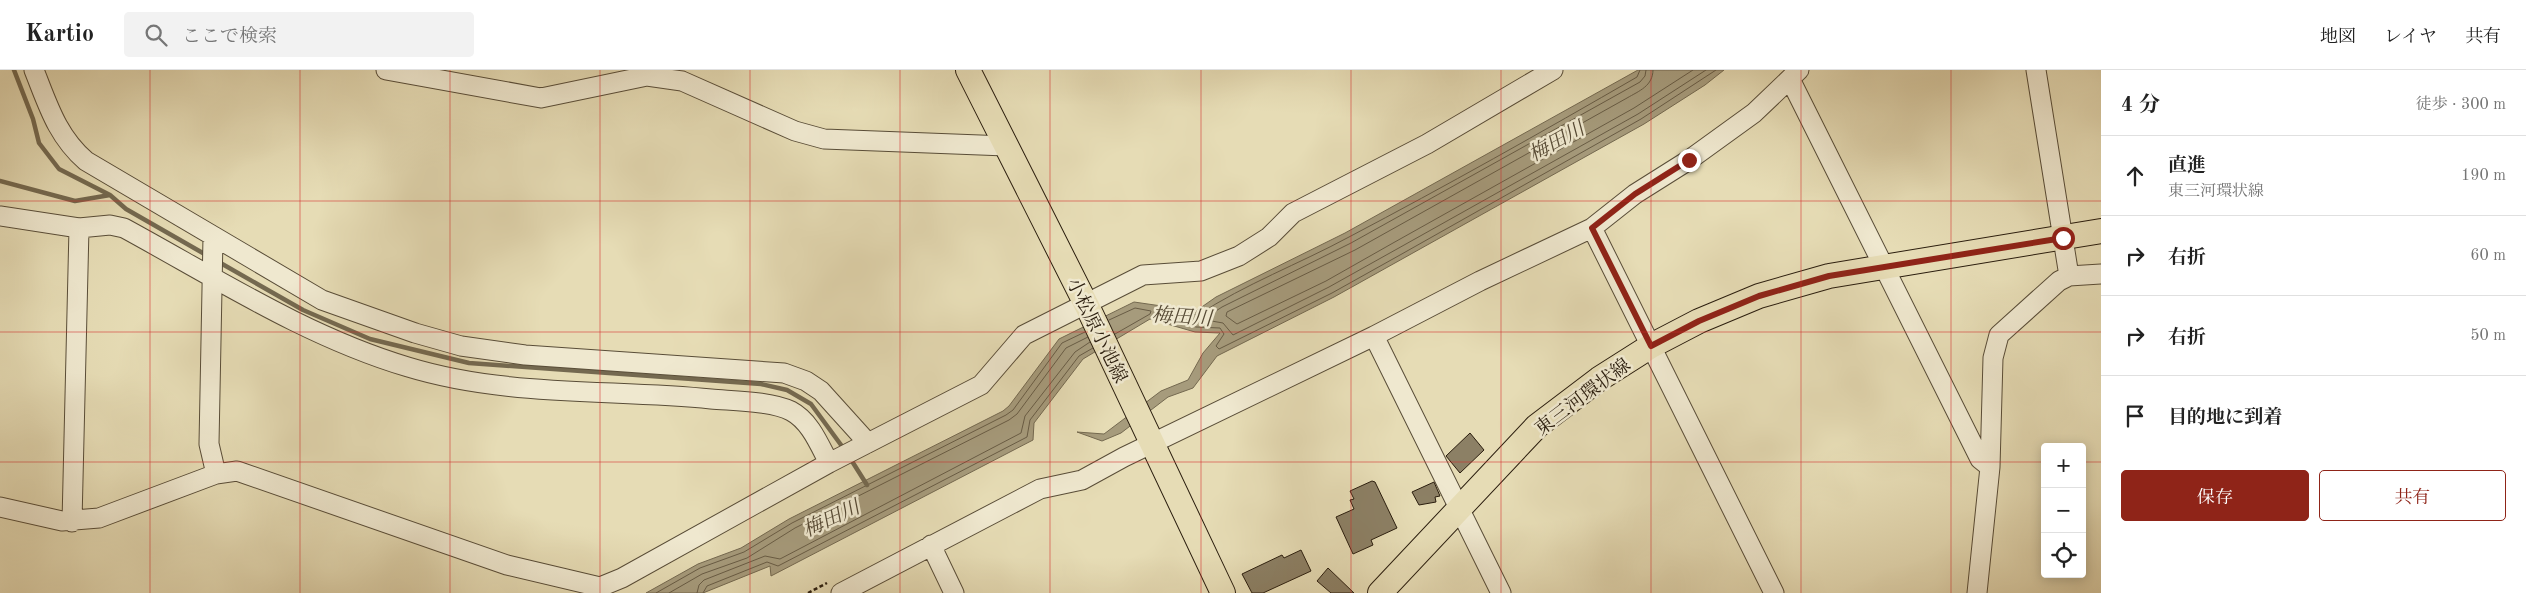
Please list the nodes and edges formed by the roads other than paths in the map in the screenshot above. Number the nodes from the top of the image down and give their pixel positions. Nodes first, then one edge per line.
1 (34, 70) edge
2 (386, 70) edge
3 (968, 70) edge
4 (1553, 70) edge
5 (2036, 70) edge
6 (648, 73) edge
7 (1794, 75) edge
8 (1006, 146) junction
9 (0, 216) edge
10 (79, 228) junction
11 (1592, 228) junction
12 (2101, 231) edge
13 (213, 237) junction
14 (2063, 238) junction
15 (1885, 266) junction
16 (2101, 274) edge
17 (210, 275) junction
18 (2069, 276) junction
19 (1088, 308) junction
20 (1374, 336) junction
21 (1651, 346) junction
22 (1149, 438) junction
23 (847, 454) junction
24 (1990, 467) junction
25 (216, 474) junction
26 (0, 507) edge
27 (1459, 507) junction
28 (72, 522) junction
29 (931, 545) junction
30 (841, 593) edge
31 (954, 593) edge
32 (1223, 593) edge
33 (1380, 593) edge
34 (1501, 593) edge
35 (1774, 593) edge
36 (1977, 593) edge

1 - 13 street
2 - 6 street
3 - 8 main road, 小松原小池線
4 - 19 street
5 - 14 street
6 - 8 street
7 - 11 street
7 - 15 street
8 - 19 main road, 小松原小池線
9 - 10 street
10 - 17 street
10 - 28 street
11 - 20 street
11 - 21 street
12 - 14 main road, 東三河環状線
13 - 17 street
13 - 23 street
14 - 15 main road, 東三河環状線
14 - 18 street
15 - 21 main road, 東三河環状線
15 - 24 street
16 - 18 street
17 - 23 street
17 - 25 street
18 - 24 street
19 - 22 main road, 小松原小池線
19 - 23 street
20 - 22 street
20 - 27 street
21 - 27 main road, 東三河環状線
21 - 35 street
22 - 29 street
22 - 32 main road, 小松原小池線
23 - 25 street
24 - 36 street
25 - 28 street
26 - 28 street
27 - 33 main road, 東三河環状線
27 - 34 street
29 - 30 street
29 - 31 street

